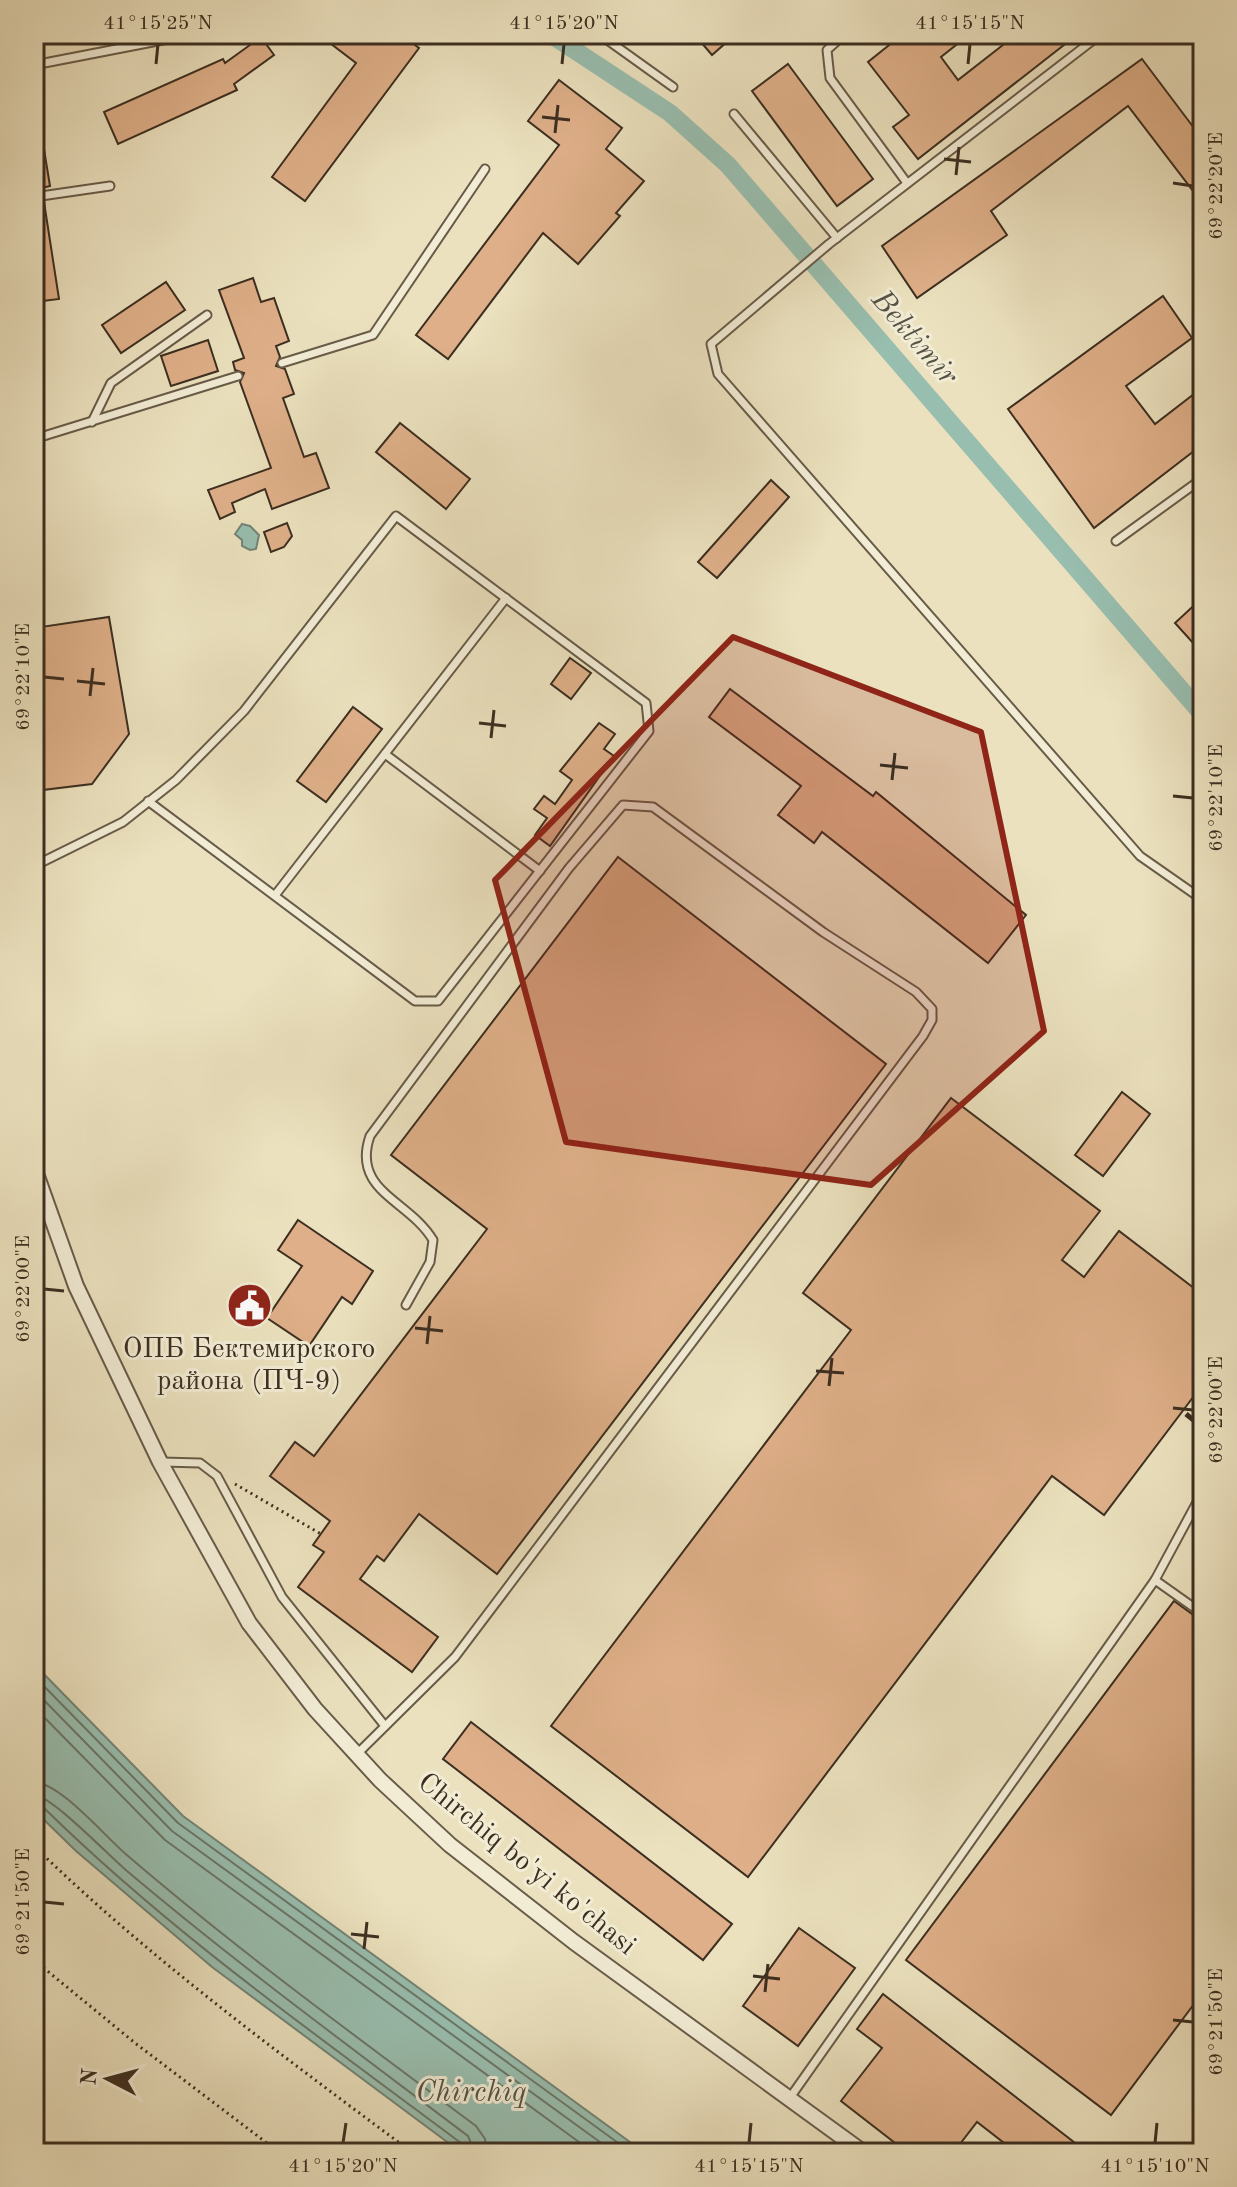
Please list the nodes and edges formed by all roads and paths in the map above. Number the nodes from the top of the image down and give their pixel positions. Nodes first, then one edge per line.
1 (194, 34) edge
2 (599, 34) edge
3 (845, 34) edge
4 (1101, 34) edge
5 (34, 65) edge
6 (673, 87) dead end
7 (734, 114) dead end
8 (485, 169) dead end
9 (907, 183) junction
10 (110, 186) dead end
11 (34, 197) edge
12 (837, 238) junction
13 (207, 315) dead end
14 (282, 363) dead end
15 (238, 376) dead end
16 (92, 422) junction
17 (34, 439) edge
18 (1203, 478) edge
19 (1116, 541) dead end
20 (506, 598) junction
21 (385, 754) junction
22 (148, 801) junction
23 (34, 866) edge
24 (540, 871) junction
25 (276, 894) junction
26 (1203, 900) edge
27 (34, 1168) edge
28 (406, 1305) dead end
29 (160, 1462) junction
30 (217, 1476) junction
31 (1203, 1491) edge
32 (321, 1534) dead end
33 (1155, 1580) junction
34 (1203, 1614) edge
35 (385, 1726) junction
36 (355, 1755) junction
37 (34, 1846) edge
38 (34, 1960) edge
39 (789, 2099) junction
40 (280, 2153) edge
41 (413, 2153) edge
42 (864, 2153) edge

1 - 5 lane
2 - 6 lane
3 - 9 lane
4 - 9 lane
7 - 12 lane
8 - 14 lane
9 - 12 lane
10 - 11 lane
12 - 26 lane
13 - 16 lane
15 - 16 lane
16 - 17 lane
18 - 19 lane
20 - 21 lane
20 - 22 lane
20 - 24 lane
21 - 24 lane
21 - 25 lane
22 - 23 lane
22 - 25 lane
24 - 25 lane
27 - 29 street, Chirchiq bo'yi ko'chasi
28 - 35 lane
29 - 30 lane
29 - 36 street, Chirchiq bo'yi ko'chasi
30 - 32 path
30 - 35 lane
31 - 33 lane
33 - 34 lane
33 - 39 lane
35 - 36 lane
36 - 39 street, Chirchiq bo'yi ko'chasi
37 - 41 path
38 - 40 path
39 - 42 street, Chirchiq bo'yi ko'chasi

